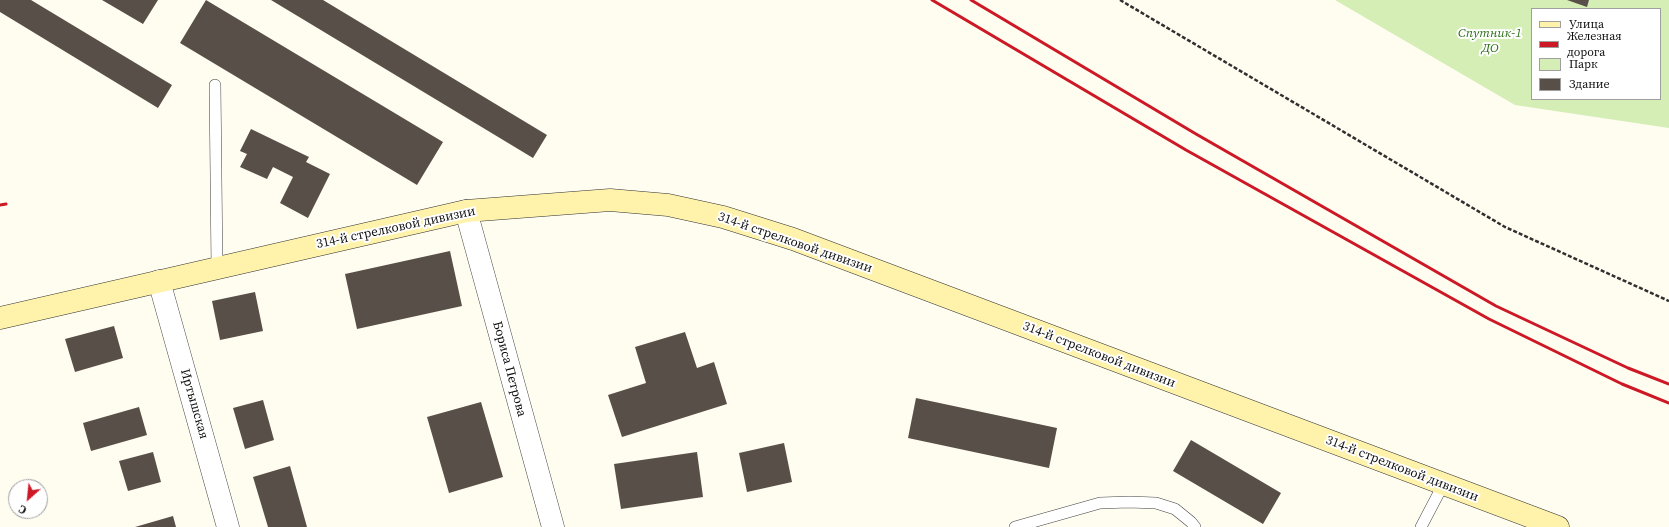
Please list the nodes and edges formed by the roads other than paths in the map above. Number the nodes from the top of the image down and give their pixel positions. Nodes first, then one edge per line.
1 (215, 85) dead end
2 (466, 211) junction
3 (217, 268) junction
4 (159, 281) junction
5 (0, 318) edge
6 (1443, 485) junction
7 (228, 527) edge
8 (553, 527) edge
9 (1015, 527) edge
10 (1195, 527) edge
11 (1421, 527) edge
12 (1558, 527) edge

1 - 3 lane
2 - 3 street, 314-й стрелковой дивизии
2 - 6 street, 314-й стрелковой дивизии
2 - 8 street, Бориса Петрова
3 - 4 street, 314-й стрелковой дивизии
4 - 5 street, 314-й стрелковой дивизии
4 - 7 street, Иртышская
6 - 11 lane
6 - 12 street, 314-й стрелковой дивизии
9 - 10 lane

